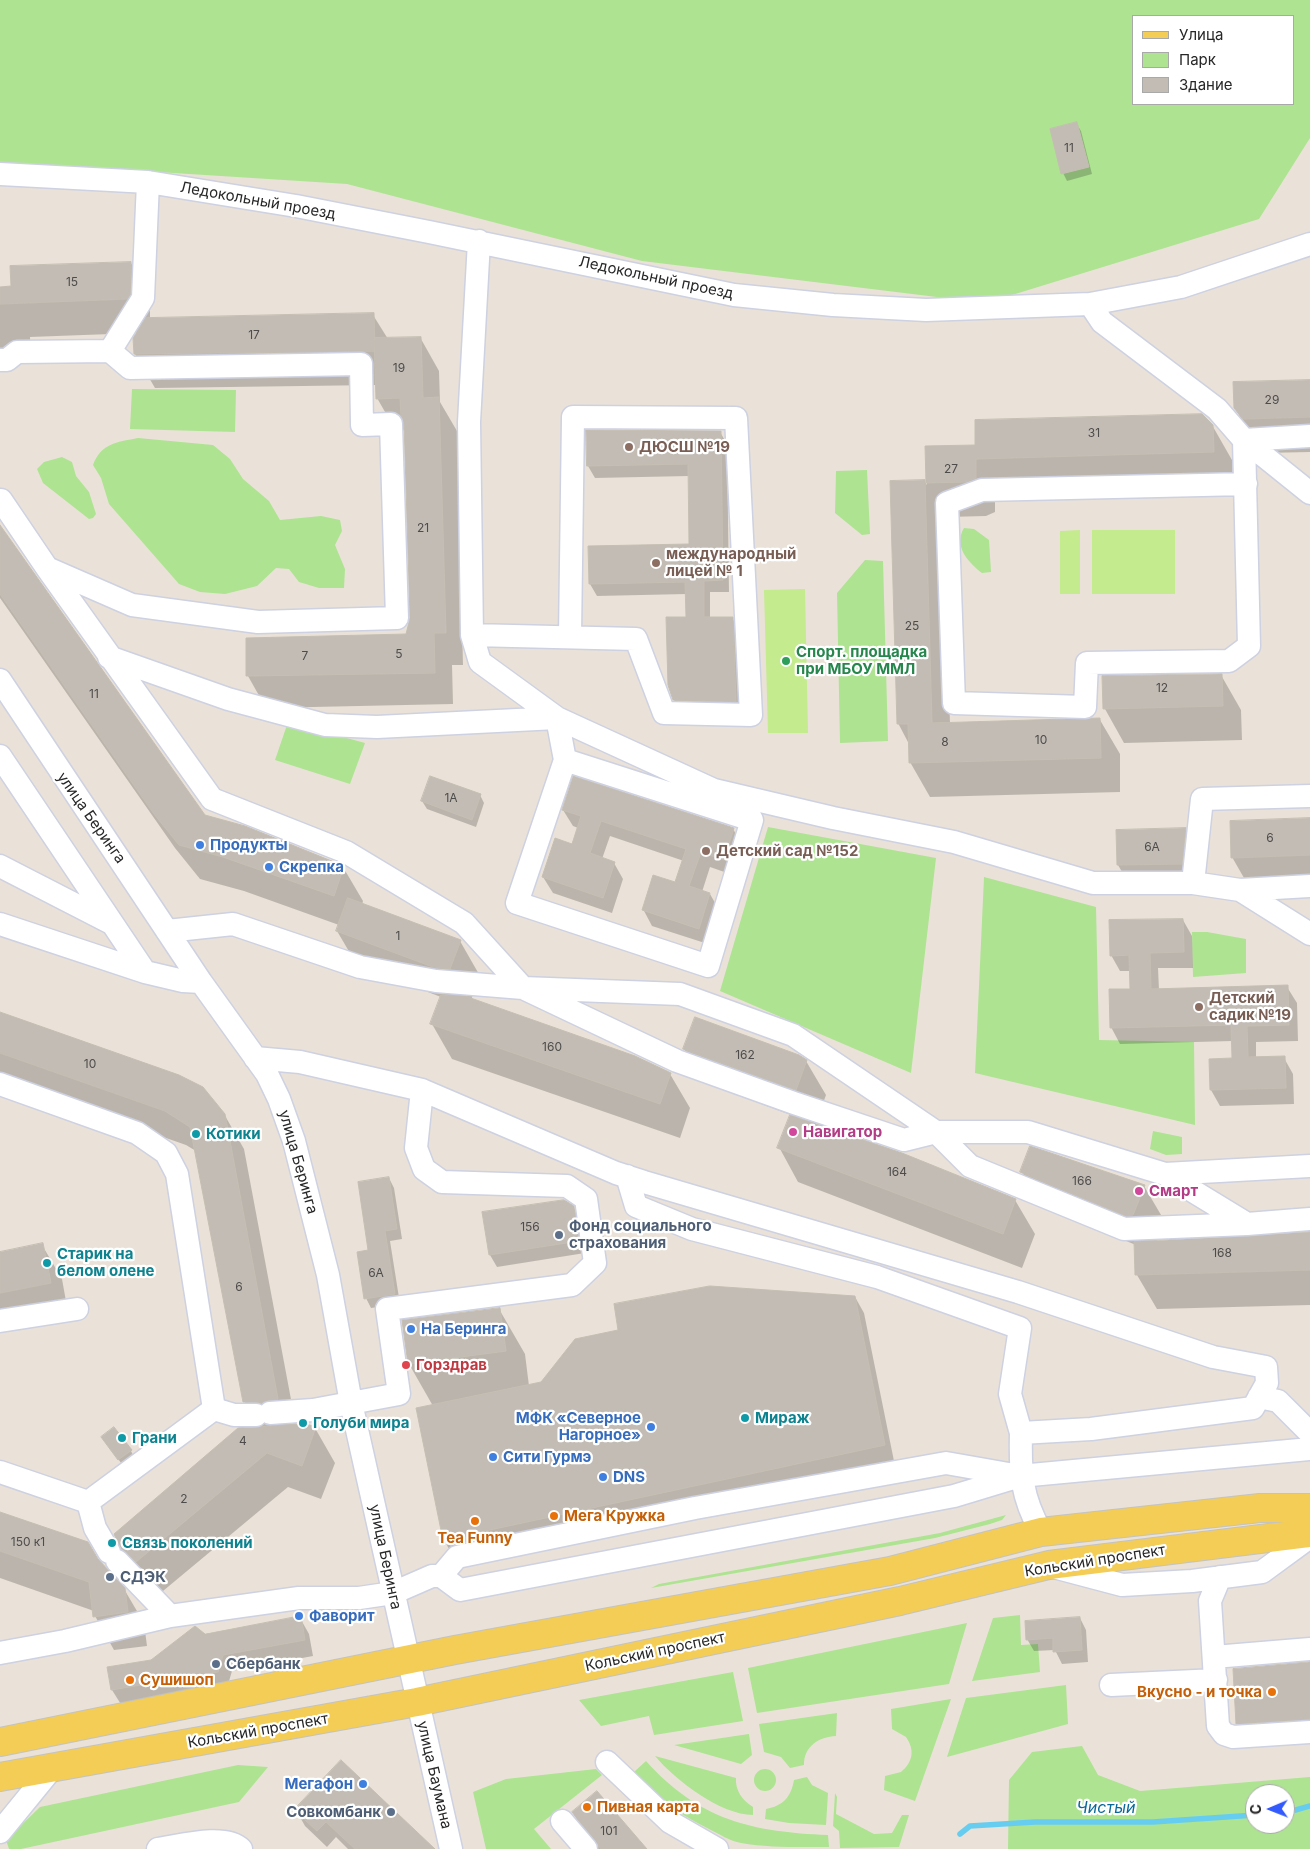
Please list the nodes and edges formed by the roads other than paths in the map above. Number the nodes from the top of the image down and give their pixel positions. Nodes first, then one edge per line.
1 (0, 174) edge
2 (148, 182) junction
3 (479, 241) junction
4 (1310, 244) edge
5 (1090, 304) junction
6 (110, 351) junction
7 (0, 360) edge
8 (1310, 436) edge
9 (1244, 440) junction
10 (1246, 484) junction
11 (1310, 493) edge
12 (1, 500) edge
13 (47, 568) junction
14 (472, 635) junction
15 (570, 636) junction
16 (109, 657) junction
17 (0, 680) edge
18 (557, 718) junction
19 (0, 756) edge
20 (565, 760) junction
21 (1310, 796) edge
22 (0, 866) edge
23 (1193, 883) junction
24 (1310, 886) edge
25 (1240, 890) junction
26 (112, 923) junction
27 (0, 924) edge
28 (167, 931) junction
29 (1310, 934) edge
30 (145, 972) junction
31 (201, 982) junction
32 (524, 988) junction
33 (255, 1058) junction
34 (0, 1084) edge
35 (422, 1090) junction
36 (936, 1132) junction
37 (1310, 1166) edge
38 (1165, 1174) junction
39 (627, 1176) junction
40 (1310, 1219) edge
41 (1247, 1224) junction
42 (78, 1309) dead end
43 (0, 1321) edge
44 (1259, 1397) junction
45 (351, 1403) junction
46 (214, 1409) junction
47 (1310, 1433) edge
48 (1021, 1434) junction
49 (1310, 1448) edge
50 (0, 1472) edge
51 (1020, 1476) junction
52 (88, 1502) junction
53 (1260, 1508) junction
54 (1310, 1508) edge
55 (1040, 1532) junction
56 (1310, 1533) edge
57 (1260, 1537) junction
58 (1310, 1537) edge
59 (1049, 1565) junction
60 (441, 1576) junction
61 (1220, 1577) junction
62 (1192, 1581) junction
63 (393, 1593) junction
64 (1210, 1601) junction
65 (170, 1616) junction
66 (1310, 1650) edge
67 (0, 1653) edge
68 (1214, 1657) junction
69 (408, 1660) junction
70 (1216, 1680) junction
71 (1111, 1685) dead end
72 (417, 1702) junction
73 (1310, 1732) edge
74 (0, 1742) edge
75 (606, 1762) dead end
76 (53, 1767) junction
77 (0, 1777) edge
78 (562, 1821) dead end
79 (0, 1832) edge
80 (158, 1849) edge
81 (242, 1849) edge
82 (450, 1849) edge
83 (586, 1849) edge
84 (717, 1849) edge

1 - 2 street, Ледокольный проезд
2 - 3 street, Ледокольный проезд
2 - 6 street
3 - 5 street, Ледокольный проезд
3 - 14 street
4 - 5 street, Ледокольный проезд
5 - 9 street
6 - 7 street
6 - 13 street
8 - 9 street
9 - 10 street
9 - 11 street
10 - 10 street
12 - 13 street
13 - 16 street
14 - 15 street
14 - 18 street
15 - 15 street
16 - 18 street
16 - 32 street
17 - 28 street, улица Беринга
18 - 20 street
18 - 23 street
19 - 26 street
20 - 20 street
21 - 23 street
22 - 26 street
23 - 25 street
24 - 25 street
25 - 29 street
26 - 30 street
27 - 30 street
28 - 31 street, улица Беринга
28 - 32 street
30 - 31 street
31 - 33 street, улица Беринга
32 - 36 street
32 - 36 street
33 - 35 street
33 - 45 street, улица Беринга
34 - 46 street
35 - 39 street
35 - 45 street
36 - 38 street
36 - 41 street
37 - 38 street
38 - 41 street
39 - 44 street
39 - 48 street
40 - 41 street
42 - 43 street
44 - 47 street
44 - 48 street
45 - 46 street
45 - 63 street, улица Беринга
46 - 52 street
48 - 51 street
49 - 51 street
50 - 52 street
51 - 55 street
51 - 60 street
51 - 60 street
52 - 65 street
53 - 54 main road
53 - 55 main road
53 - 57 main road
55 - 69 main road
56 - 57 main road, Кольский проспект
57 - 59 main road, Кольский проспект
58 - 61 street
59 - 62 street
59 - 72 main road, Кольский проспект
60 - 63 street
61 - 62 street
61 - 64 street
62 - 64 street
63 - 65 street
63 - 69 street, улица Беринга
64 - 68 street
65 - 67 street
66 - 68 street
68 - 70 street
69 - 72 street, улица Беринга
69 - 74 main road
70 - 71 street
70 - 73 street
72 - 76 main road, Кольский проспект
72 - 82 street, улица Баумана
75 - 84 street
76 - 77 main road, Кольский проспект
76 - 79 street
78 - 83 street
80 - 81 street

